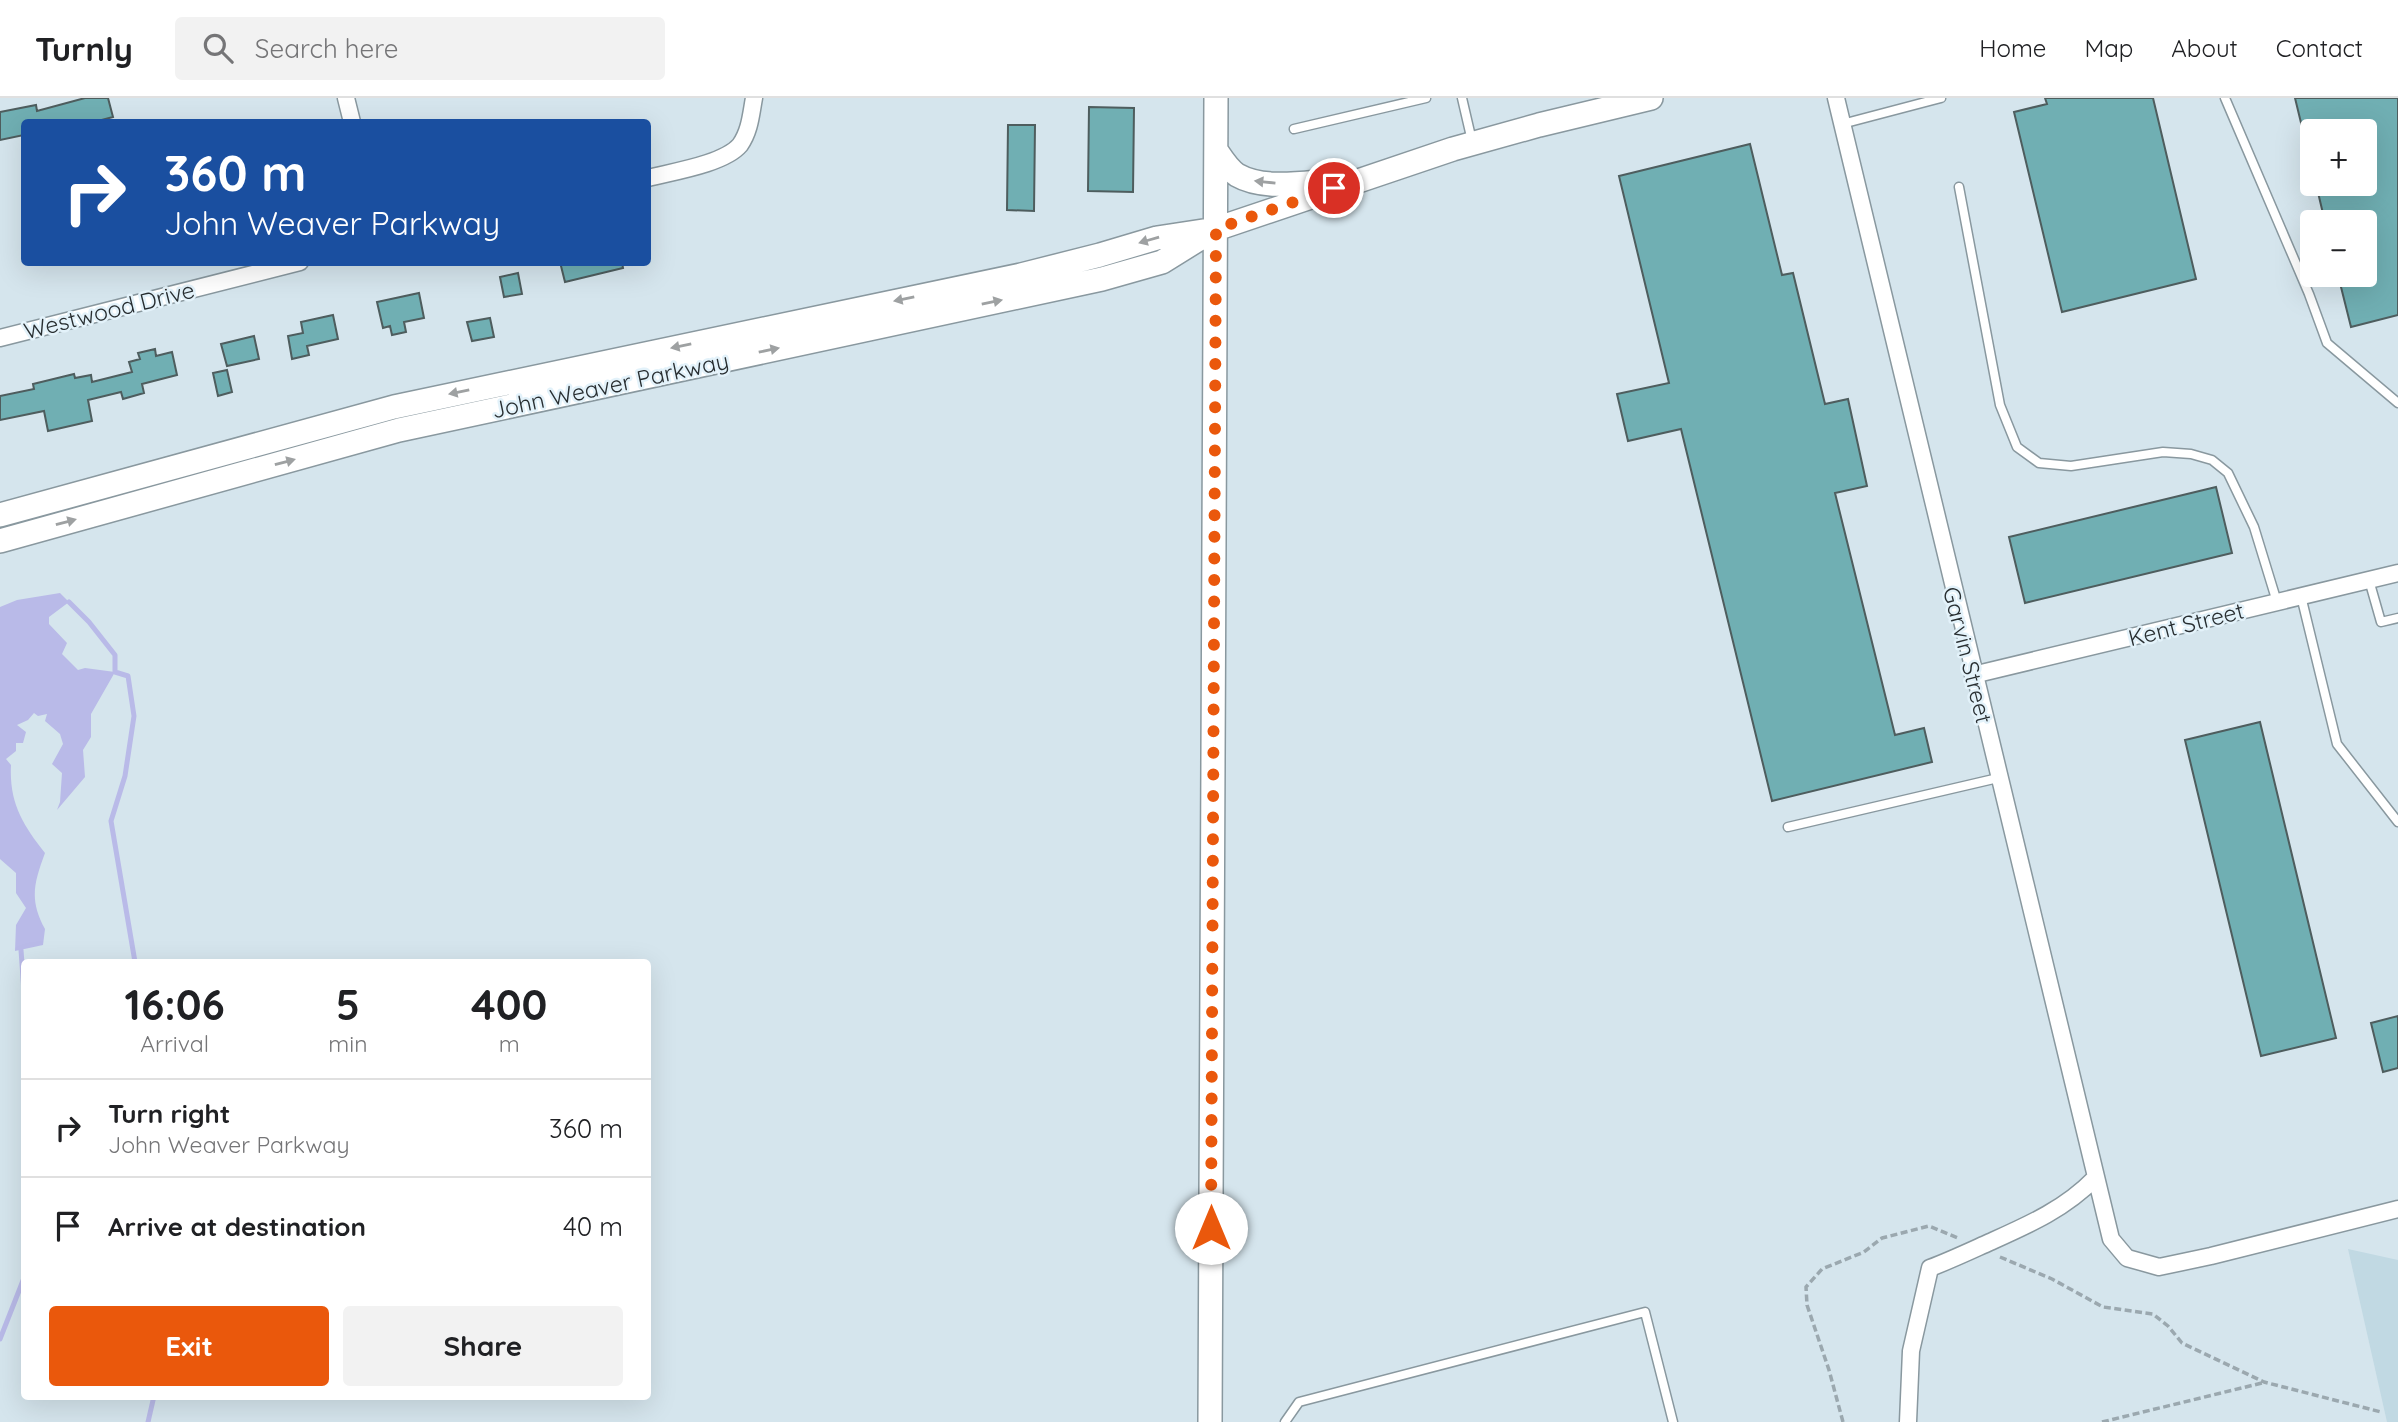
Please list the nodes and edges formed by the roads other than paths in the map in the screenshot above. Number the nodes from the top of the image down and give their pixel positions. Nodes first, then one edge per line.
1 (346, 98) edge
2 (754, 98) edge
3 (1216, 98) edge
4 (1426, 98) edge
5 (1462, 98) edge
6 (1651, 98) edge
7 (1836, 98) edge
8 (1941, 98) edge
9 (2225, 98) edge
10 (351, 119) edge
11 (1842, 124) junction
12 (1294, 129) dead end
13 (1472, 144) junction
14 (1216, 150) junction
15 (651, 177) edge
16 (1358, 180) junction
17 (1959, 187) dead end
18 (1216, 229) junction
19 (284, 266) edge
20 (0, 338) edge
21 (2398, 403) edge
22 (0, 514) edge
23 (0, 541) edge
24 (2398, 573) edge
25 (2369, 580) junction
26 (2301, 597) junction
27 (2277, 602) junction
28 (2398, 618) edge
29 (1973, 675) junction
30 (1998, 778) junction
31 (2398, 821) edge
32 (1788, 827) dead end
33 (2095, 1178) junction
34 (2398, 1209) edge
35 (1210, 1422) edge
36 (1285, 1422) edge
37 (1673, 1422) edge
38 (1908, 1422) edge

1 - 10 street
2 - 15 street
3 - 14 main road
4 - 12 lane
5 - 13 lane
6 - 13 main road, John Weaver Parkway
7 - 11 street, Garvin Street
8 - 11 lane
9 - 21 lane
11 - 29 street, Garvin Street
13 - 16 main road, John Weaver Parkway
16 -> 14 main road
14 - 18 main road
16 - 18 main road, John Weaver Parkway
17 - 27 lane
18 -> 22 main road, John Weaver Parkway
23 -> 18 main road, John Weaver Parkway
18 - 35 main road
19 - 20 street, Westwood Drive
24 - 25 street, Kent Street
25 - 26 street, Kent Street
25 - 28 lane
26 - 27 street, Kent Street
26 - 31 lane
27 - 29 street, Kent Street
29 - 30 street, Garvin Street
30 - 32 lane
30 - 33 street, Garvin Street
33 - 34 street, Garvin Street
33 - 38 street
36 - 37 lane

